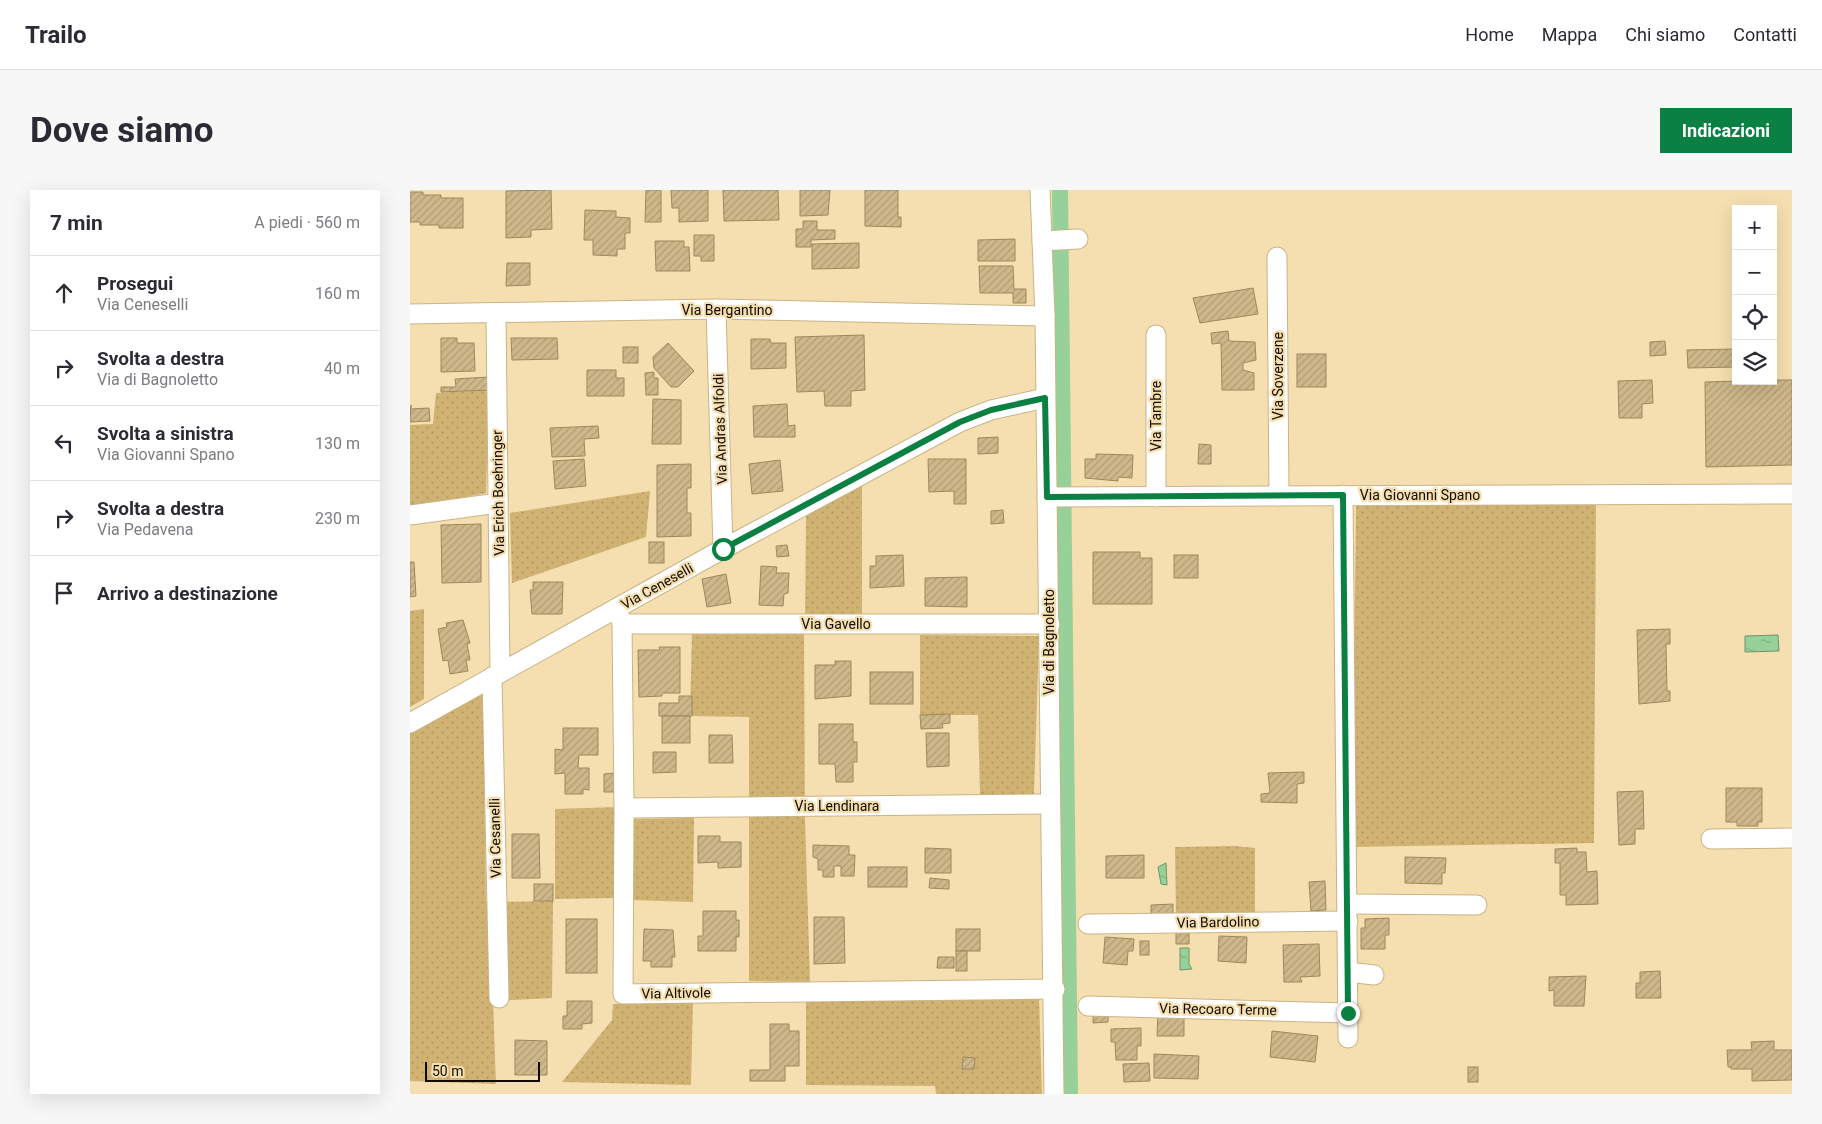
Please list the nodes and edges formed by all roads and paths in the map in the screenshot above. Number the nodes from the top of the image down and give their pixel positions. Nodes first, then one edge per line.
1 (1040, 190) edge
2 (1277, 257) dead end
3 (716, 309) junction
4 (410, 314) edge
5 (496, 314) junction
6 (1045, 316) junction
7 (1156, 335) dead end
8 (1045, 398) junction
9 (1792, 494) edge
10 (1343, 495) junction
11 (1279, 496) junction
12 (1059, 497) junction
13 (1156, 497) junction
14 (498, 503) junction
15 (410, 515) edge
16 (723, 549) junction
17 (619, 616) junction
18 (1050, 624) junction
19 (496, 675) junction
20 (410, 723) edge
21 (1050, 804) junction
22 (624, 808) junction
23 (1792, 838) edge
24 (1711, 839) dead end
25 (1477, 905) dead end
26 (1348, 912) junction
27 (1088, 924) dead end
28 (1348, 972) junction
29 (1374, 975) dead end
30 (1054, 989) junction
31 (499, 998) dead end
32 (1088, 1006) dead end
33 (1348, 1013) junction
34 (1348, 1038) dead end
35 (1054, 1089) edge

1 - 6 street, Via di Bagnoletto
2 - 11 street, Via Soverzene
3 - 5 street, Via Bergantino
3 - 6 street, Via Bergantino
3 - 16 street, Via Andras Alfoldi
4 - 5 street, Via Bergantino
5 - 14 street, Via Erich Boehringer
6 - 8 street, Via di Bagnoletto
7 - 13 street, Via Tambre
8 - 12 street, Via di Bagnoletto
8 - 16 street, Via Ceneselli
9 - 10 street, Via Giovanni Spano
10 - 11 street, Via Giovanni Spano
10 - 26 street
11 - 13 street, Via Giovanni Spano
12 - 13 street, Via Giovanni Spano
12 - 18 street, Via di Bagnoletto
14 - 15 street
14 - 19 street, Via Erich Boehringer
16 - 17 street, Via Ceneselli
17 - 18 street, Via Gavello
17 - 19 street, Via Ceneselli
17 - 22 street, Via Altivole
18 - 21 street, Via di Bagnoletto
19 - 20 street, Via Ceneselli
19 - 31 street, Via Cesanelli
21 - 22 street, Via Lendinara
21 - 30 street, Via di Bagnoletto
22 - 30 street, Via Altivole
23 - 24 street
25 - 26 street, Via Bardolino
26 - 27 street, Via Bardolino
26 - 28 street
28 - 29 street
28 - 33 street
30 - 35 street, Via di Bagnoletto
32 - 33 street, Via Recoaro Terme
33 - 34 street

